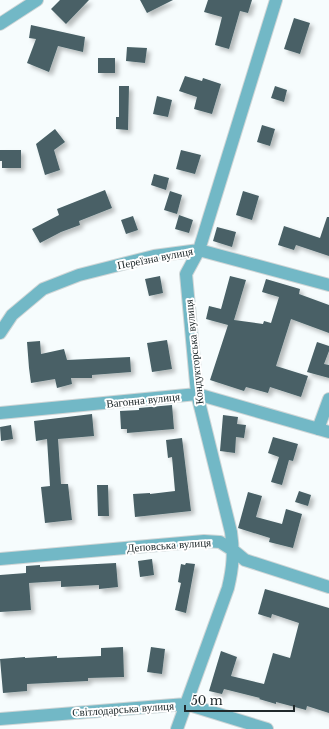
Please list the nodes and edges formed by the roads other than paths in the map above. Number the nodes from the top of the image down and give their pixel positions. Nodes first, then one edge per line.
1 (37, 0) edge
2 (276, 0) edge
3 (0, 24) edge
4 (200, 250) junction
5 (329, 285) edge
6 (0, 333) edge
7 (197, 394) junction
8 (329, 399) edge
9 (0, 413) edge
10 (324, 430) edge
11 (234, 551) junction
12 (0, 559) edge
13 (329, 587) edge
14 (186, 704) junction
15 (0, 719) edge
16 (177, 729) edge
17 (267, 729) edge

1 - 3 street
2 - 4 street, Кондукторська вулиця
4 - 5 street, Переїзна вулиця
4 - 6 street, Переїзна вулиця
4 - 7 street, Кондукторська вулиця
7 - 9 street, Вагонна вулиця
7 - 10 street, Вагонна вулиця
7 - 11 street, Кондукторська вулиця
8 - 10 street
11 - 12 street, Деповська вулиця
11 - 13 street, Деповська вулиця
11 - 14 street, Кондукторська вулиця
14 - 15 street, Світлодарська вулиця
14 - 16 street, Кондукторська вулиця
14 - 17 street, Світлодарська вулиця

